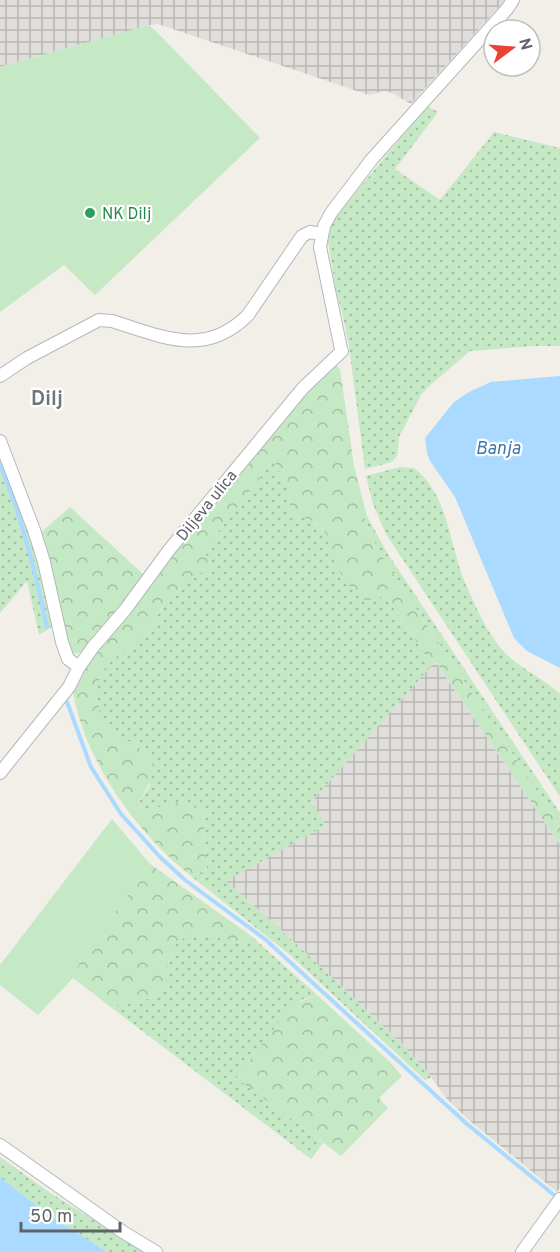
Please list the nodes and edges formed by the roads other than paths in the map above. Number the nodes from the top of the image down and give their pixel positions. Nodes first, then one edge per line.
1 (513, 0) edge
2 (322, 234) junction
3 (0, 376) edge
4 (0, 441) edge
5 (79, 667) junction
6 (0, 773) edge
7 (0, 1145) edge
8 (560, 1199) edge
9 (156, 1252) edge
10 (522, 1252) edge

1 - 2 street, Diljeva ulica
2 - 3 street
2 - 5 street, Diljeva ulica
4 - 5 street
5 - 6 street, Diljeva ulica
7 - 9 street
8 - 10 street

